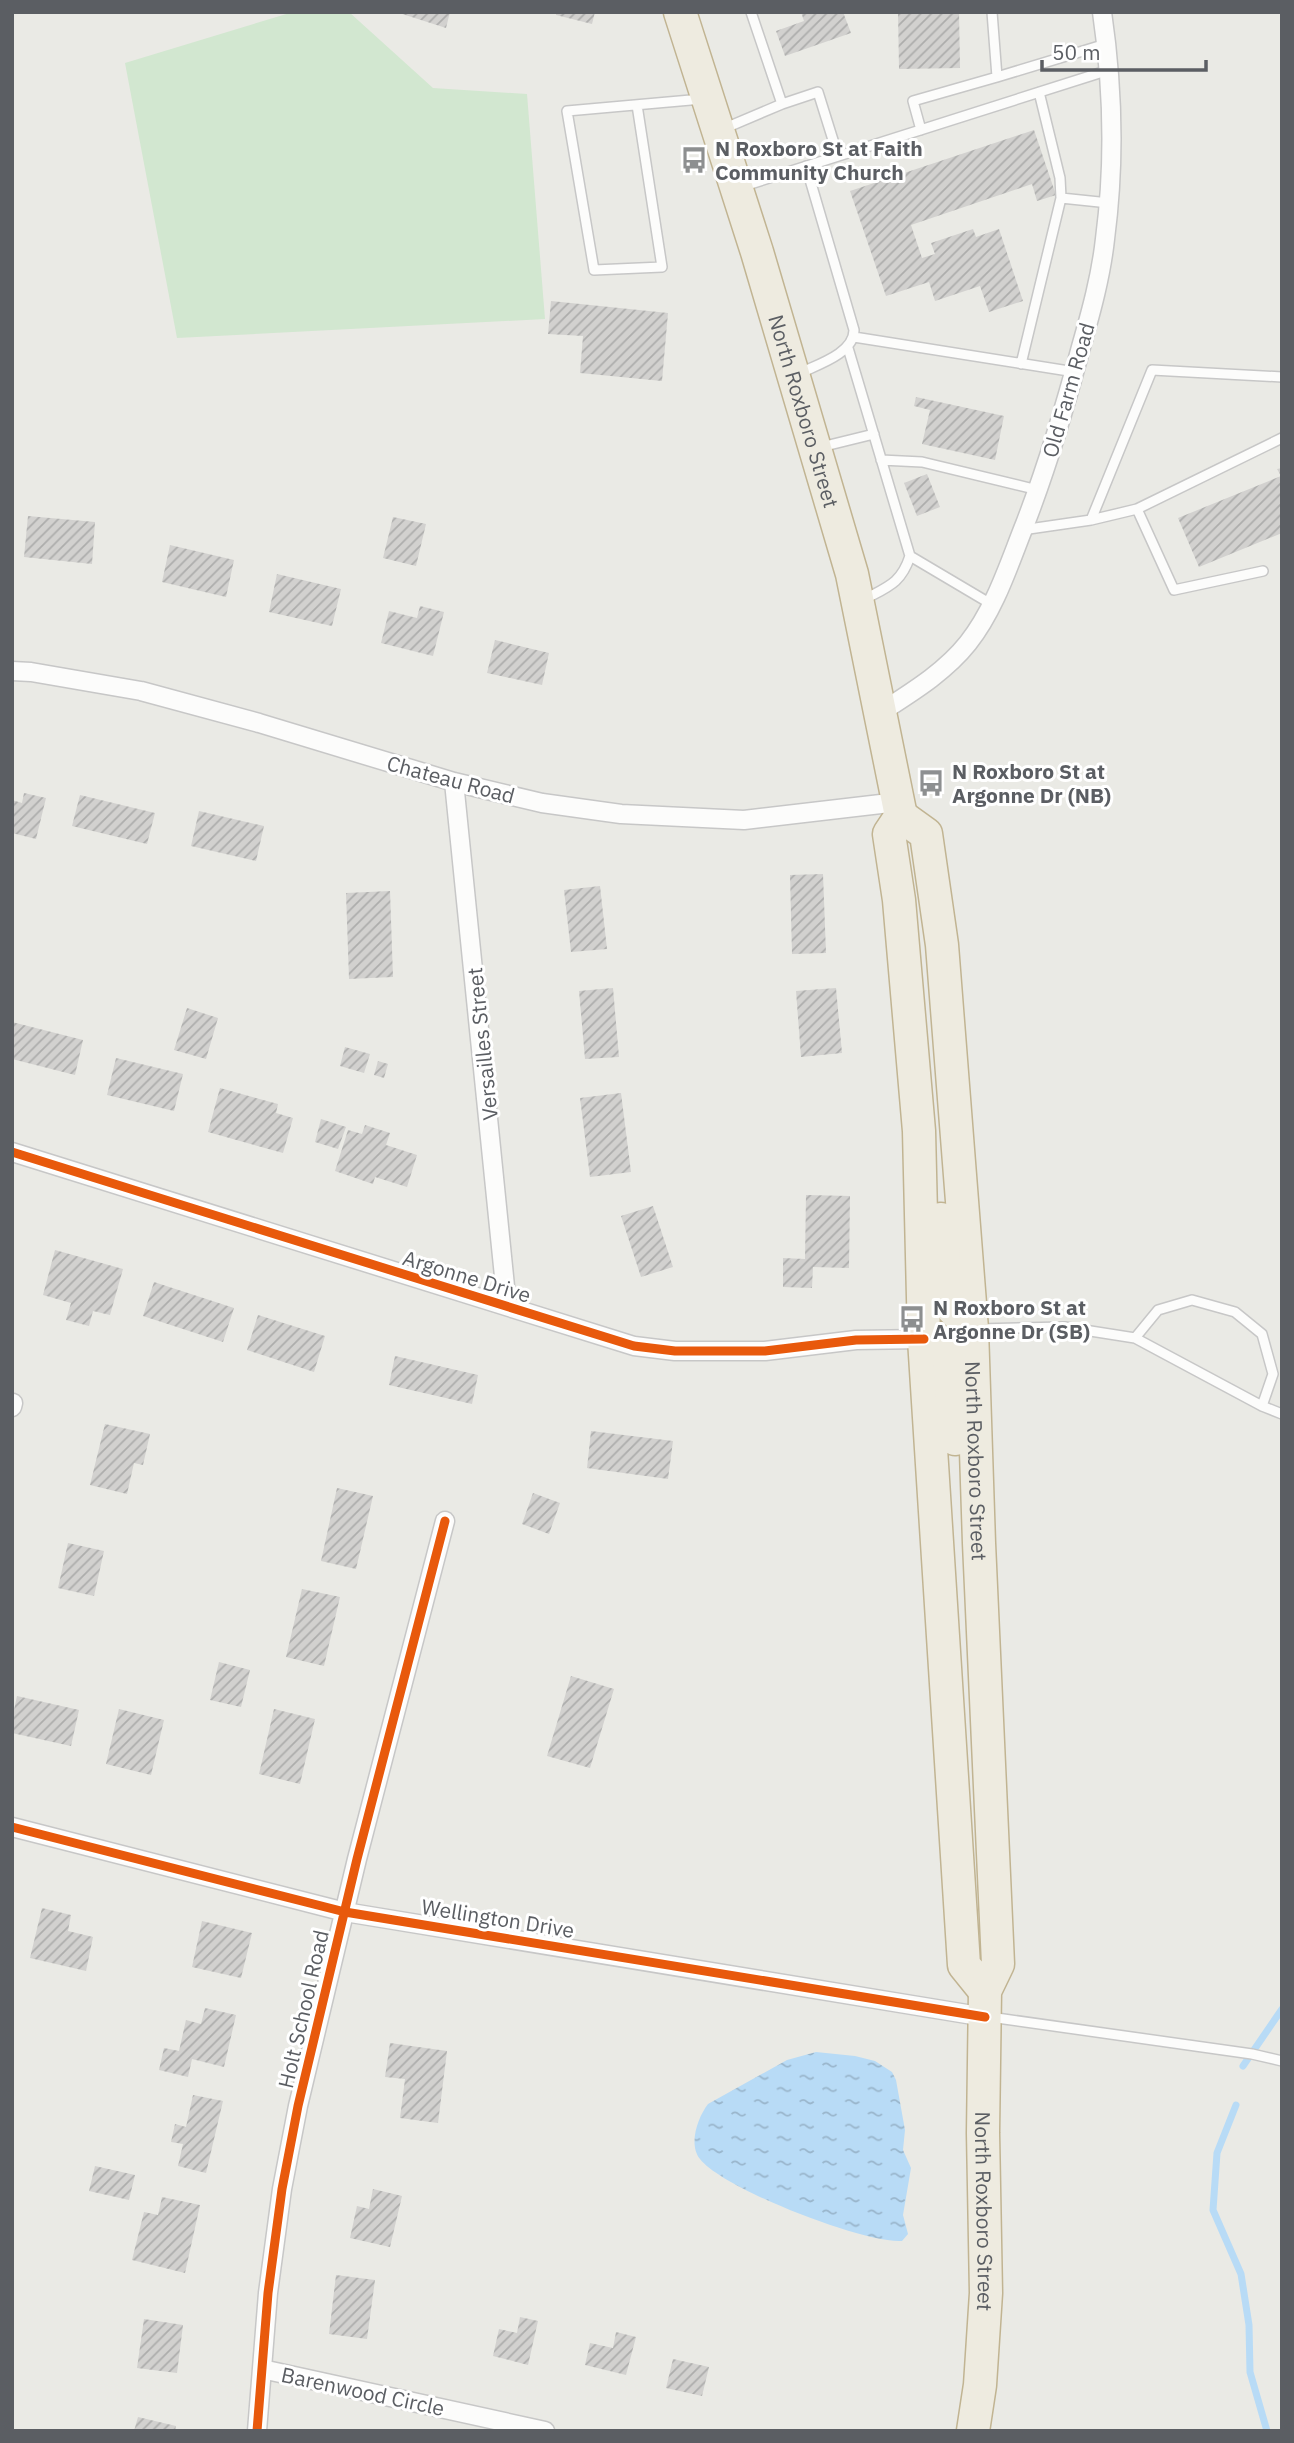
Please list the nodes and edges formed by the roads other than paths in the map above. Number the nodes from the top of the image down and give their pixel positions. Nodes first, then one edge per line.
1 (680, 12) edge
2 (751, 12) edge
3 (992, 12) edge
4 (1101, 12) edge
5 (1106, 44) junction
6 (1109, 70) junction
7 (997, 77) junction
8 (1039, 92) junction
9 (708, 98) junction
10 (782, 104) junction
11 (637, 105) junction
12 (921, 130) junction
13 (718, 131) junction
14 (838, 156) junction
15 (806, 166) junction
16 (736, 188) junction
17 (1061, 198) junction
18 (1109, 202) junction
19 (854, 337) junction
20 (848, 348) junction
21 (1021, 364) junction
22 (1074, 372) junction
23 (795, 376) junction
24 (1282, 377) edge
25 (874, 434) junction
26 (1282, 438) edge
27 (816, 448) junction
28 (881, 460) junction
29 (1038, 490) junction
30 (1137, 509) junction
31 (1091, 520) junction
32 (1022, 530) junction
33 (910, 556) junction
34 (1263, 572) dead end
35 (858, 603) junction
36 (991, 604) junction
37 (12, 671) edge
38 (881, 712) junction
39 (454, 782) junction
40 (900, 809) junction
41 (919, 1131) junction
42 (12, 1152) edge
43 (507, 1306) junction
44 (972, 1329) junction
45 (1135, 1338) junction
46 (924, 1339) junction
47 (1262, 1406) junction
48 (1282, 1414) edge
49 (444, 1521) dead end
50 (979, 1544) junction
51 (12, 1827) edge
52 (345, 1912) junction
53 (985, 2004) junction
54 (1282, 2060) edge
55 (262, 2369) junction
56 (257, 2431) edge
57 (545, 2431) edge
58 (973, 2431) edge

1 - 9 highway, North Roxboro Street
2 - 10 lane
3 - 7 lane
4 - 5 street, Old Farm Road
5 - 6 street, Old Farm Road
5 - 7 lane
6 - 8 lane
6 - 18 street, Old Farm Road
7 - 12 lane
8 - 12 lane
8 - 17 lane
9 - 11 lane
9 - 13 highway, North Roxboro Street
10 - 13 lane
10 - 14 lane
11 - 11 lane
12 - 14 lane
13 - 16 highway, North Roxboro Street
14 - 15 lane
15 - 16 lane
15 - 19 lane
16 - 23 highway, North Roxboro Street
17 - 18 lane
17 - 21 lane
18 - 22 street, Old Farm Road
19 - 20 lane
19 - 21 lane
20 - 23 lane
20 - 25 lane
21 - 22 lane
22 - 29 street, Old Farm Road
23 - 27 highway, North Roxboro Street
24 - 31 lane
25 - 27 lane
25 - 28 lane
26 - 30 lane
27 - 35 highway, North Roxboro Street
28 - 29 lane
28 - 33 lane
29 - 32 street, Old Farm Road
30 - 31 lane
30 - 34 lane
31 - 32 lane
32 - 36 street, Old Farm Road
33 - 35 lane
33 - 36 lane
35 - 38 highway, North Roxboro Street
36 - 38 street, Old Farm Road
37 - 39 street, Chateau Road
38 - 40 highway, North Roxboro Street
39 - 40 street, Chateau Road
39 - 43 street, Versailles Street
40 - 41 highway, North Roxboro Street
40 - 44 highway, North Roxboro Street
41 - 44 highway
41 - 46 highway, North Roxboro Street
42 - 43 street, Argonne Drive
43 - 46 street, Argonne Drive
44 - 45 lane
44 - 50 highway, North Roxboro Street
45 - 47 lane
45 - 47 lane
46 - 50 highway
46 - 53 highway, North Roxboro Street
47 - 48 lane
49 - 52 street, Holt School Road
50 - 53 highway, North Roxboro Street
51 - 52 street, Wellington Drive
52 - 53 street, Wellington Drive
52 - 55 street, Holt School Road
53 - 54 lane
53 - 58 highway, North Roxboro Street
55 - 56 street, Holt School Road
55 - 57 street, Barenwood Circle

